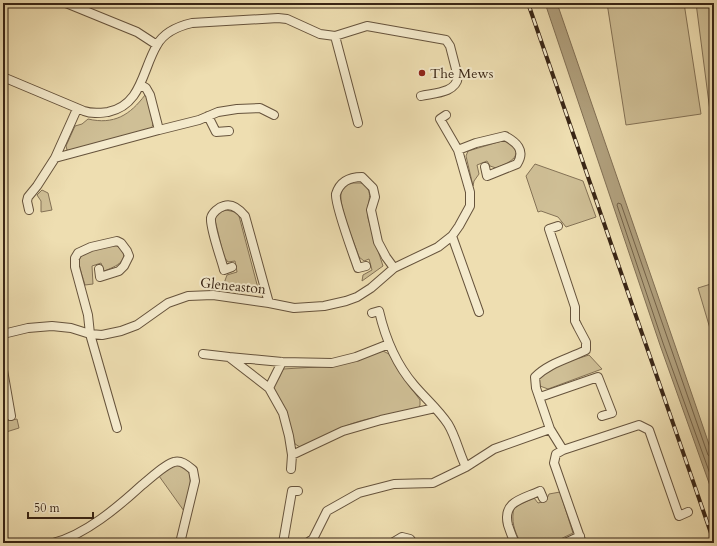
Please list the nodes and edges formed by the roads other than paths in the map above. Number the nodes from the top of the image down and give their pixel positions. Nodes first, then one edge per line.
1 (66, 3) edge
2 (84, 6) edge
3 (335, 36) junction
4 (157, 45) junction
5 (3, 77) edge
6 (140, 85) junction
7 (421, 96) dead end
8 (77, 109) junction
9 (274, 115) dead end
10 (446, 115) dead end
11 (208, 116) junction
12 (358, 123) dead end
13 (159, 130) junction
14 (229, 130) dead end
15 (458, 150) junction
16 (56, 158) junction
17 (484, 167) dead end
18 (29, 210) dead end
19 (558, 226) dead end
20 (452, 236) junction
21 (366, 266) dead end
22 (232, 268) dead end
23 (394, 268) junction
24 (98, 269) dead end
25 (269, 303) junction
26 (479, 312) dead end
27 (372, 313) dead end
28 (3, 334) edge
29 (90, 334) junction
30 (389, 344) junction
31 (203, 354) dead end
32 (229, 358) junction
33 (282, 362) junction
34 (3, 370) edge
35 (269, 388) junction
36 (540, 397) junction
37 (435, 408) junction
38 (11, 416) dead end
39 (602, 416) dead end
40 (117, 428) dead end
41 (550, 429) junction
42 (563, 450) junction
43 (292, 455) junction
44 (466, 466) junction
45 (291, 469) dead end
46 (298, 491) dead end
47 (543, 498) dead end
48 (688, 512) dead end
49 (581, 540) edge
50 (313, 542) edge
51 (53, 543) edge
52 (180, 543) edge
53 (283, 543) edge
54 (392, 543) edge
55 (413, 543) edge
56 (515, 543) edge
57 (565, 543) edge

1 - 2 street
2 - 4 street
3 - 4 street
3 - 7 street
3 - 12 street
4 - 6 street
5 - 8 street
6 - 8 street
6 - 13 street
8 - 16 street
9 - 11 street
10 - 15 street
11 - 13 street
11 - 14 street
13 - 16 street
15 - 17 street
15 - 20 street
16 - 18 street
19 - 36 street
20 - 23 street, Gleneaston
20 - 26 street
21 - 23 street
22 - 25 street
23 - 25 street, Gleneaston
24 - 29 street
25 - 29 street, Gleneaston
27 - 30 street
28 - 29 street, Gleneaston
29 - 40 street
30 - 33 street
30 - 37 street
31 - 32 street
32 - 33 street
32 - 35 street
33 - 35 street
34 - 38 street
35 - 43 street
36 - 39 street
36 - 41 street
37 - 43 street
37 - 44 street
41 - 42 street
41 - 44 street
42 - 48 street
42 - 49 street
43 - 45 street
44 - 50 street
46 - 53 street
47 - 56 street
49 - 57 street
51 - 52 street
54 - 55 street

